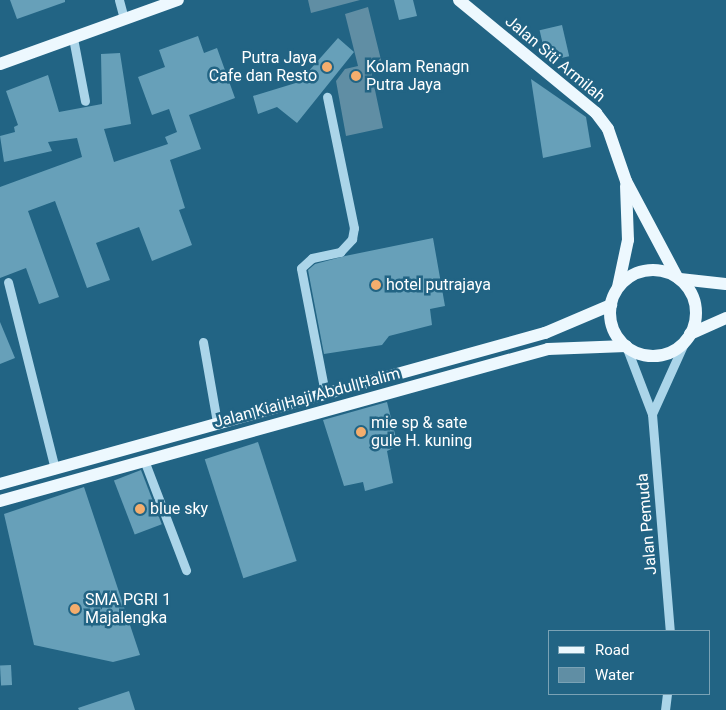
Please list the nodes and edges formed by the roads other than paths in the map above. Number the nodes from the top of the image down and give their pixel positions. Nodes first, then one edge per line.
1 (118, 0) edge
2 (178, 0) edge
3 (459, 0) edge
4 (124, 19) junction
5 (73, 38) junction
6 (0, 64) edge
7 (327, 97) dead end
8 (85, 101) dead end
9 (626, 181) junction
10 (679, 278) junction
11 (8, 282) dead end
12 (726, 284) edge
13 (618, 287) junction
14 (610, 305) junction
15 (726, 318) edge
16 (687, 338) junction
17 (203, 342) dead end
18 (626, 346) junction
19 (324, 392) junction
20 (652, 414) junction
21 (217, 422) junction
22 (144, 460) junction
23 (55, 469) junction
24 (0, 483) edge
25 (0, 501) edge
26 (186, 570) dead end
27 (670, 628) edge
28 (667, 695) edge
29 (666, 710) edge

1 - 4 street
2 - 4 main road
3 - 9 main road, Jalan Siti Armilah
4 - 5 main road
5 - 6 main road
5 - 8 street
7 - 19 street
9 - 10 main road
9 - 13 main road
10 - 12 main road
10 - 13 main road
10 - 16 main road
11 - 23 street
13 - 14 main road
14 - 18 main road
14 - 19 main road, Jalan Kiai Haji Abdul Halim
15 - 16 main road
16 - 18 main road
16 - 20 street
17 - 21 street
18 - 20 street
18 - 22 main road, Jalan Kiai Haji Abdul Halim
19 - 21 main road, Jalan Kiai Haji Abdul Halim
20 - 27 street, Jalan Pemuda
21 - 23 main road, Jalan Kiai Haji Abdul Halim
22 - 25 main road, Jalan Kiai Haji Abdul Halim
22 - 26 street
23 - 24 main road, Jalan Kiai Haji Abdul Halim
28 - 29 street

